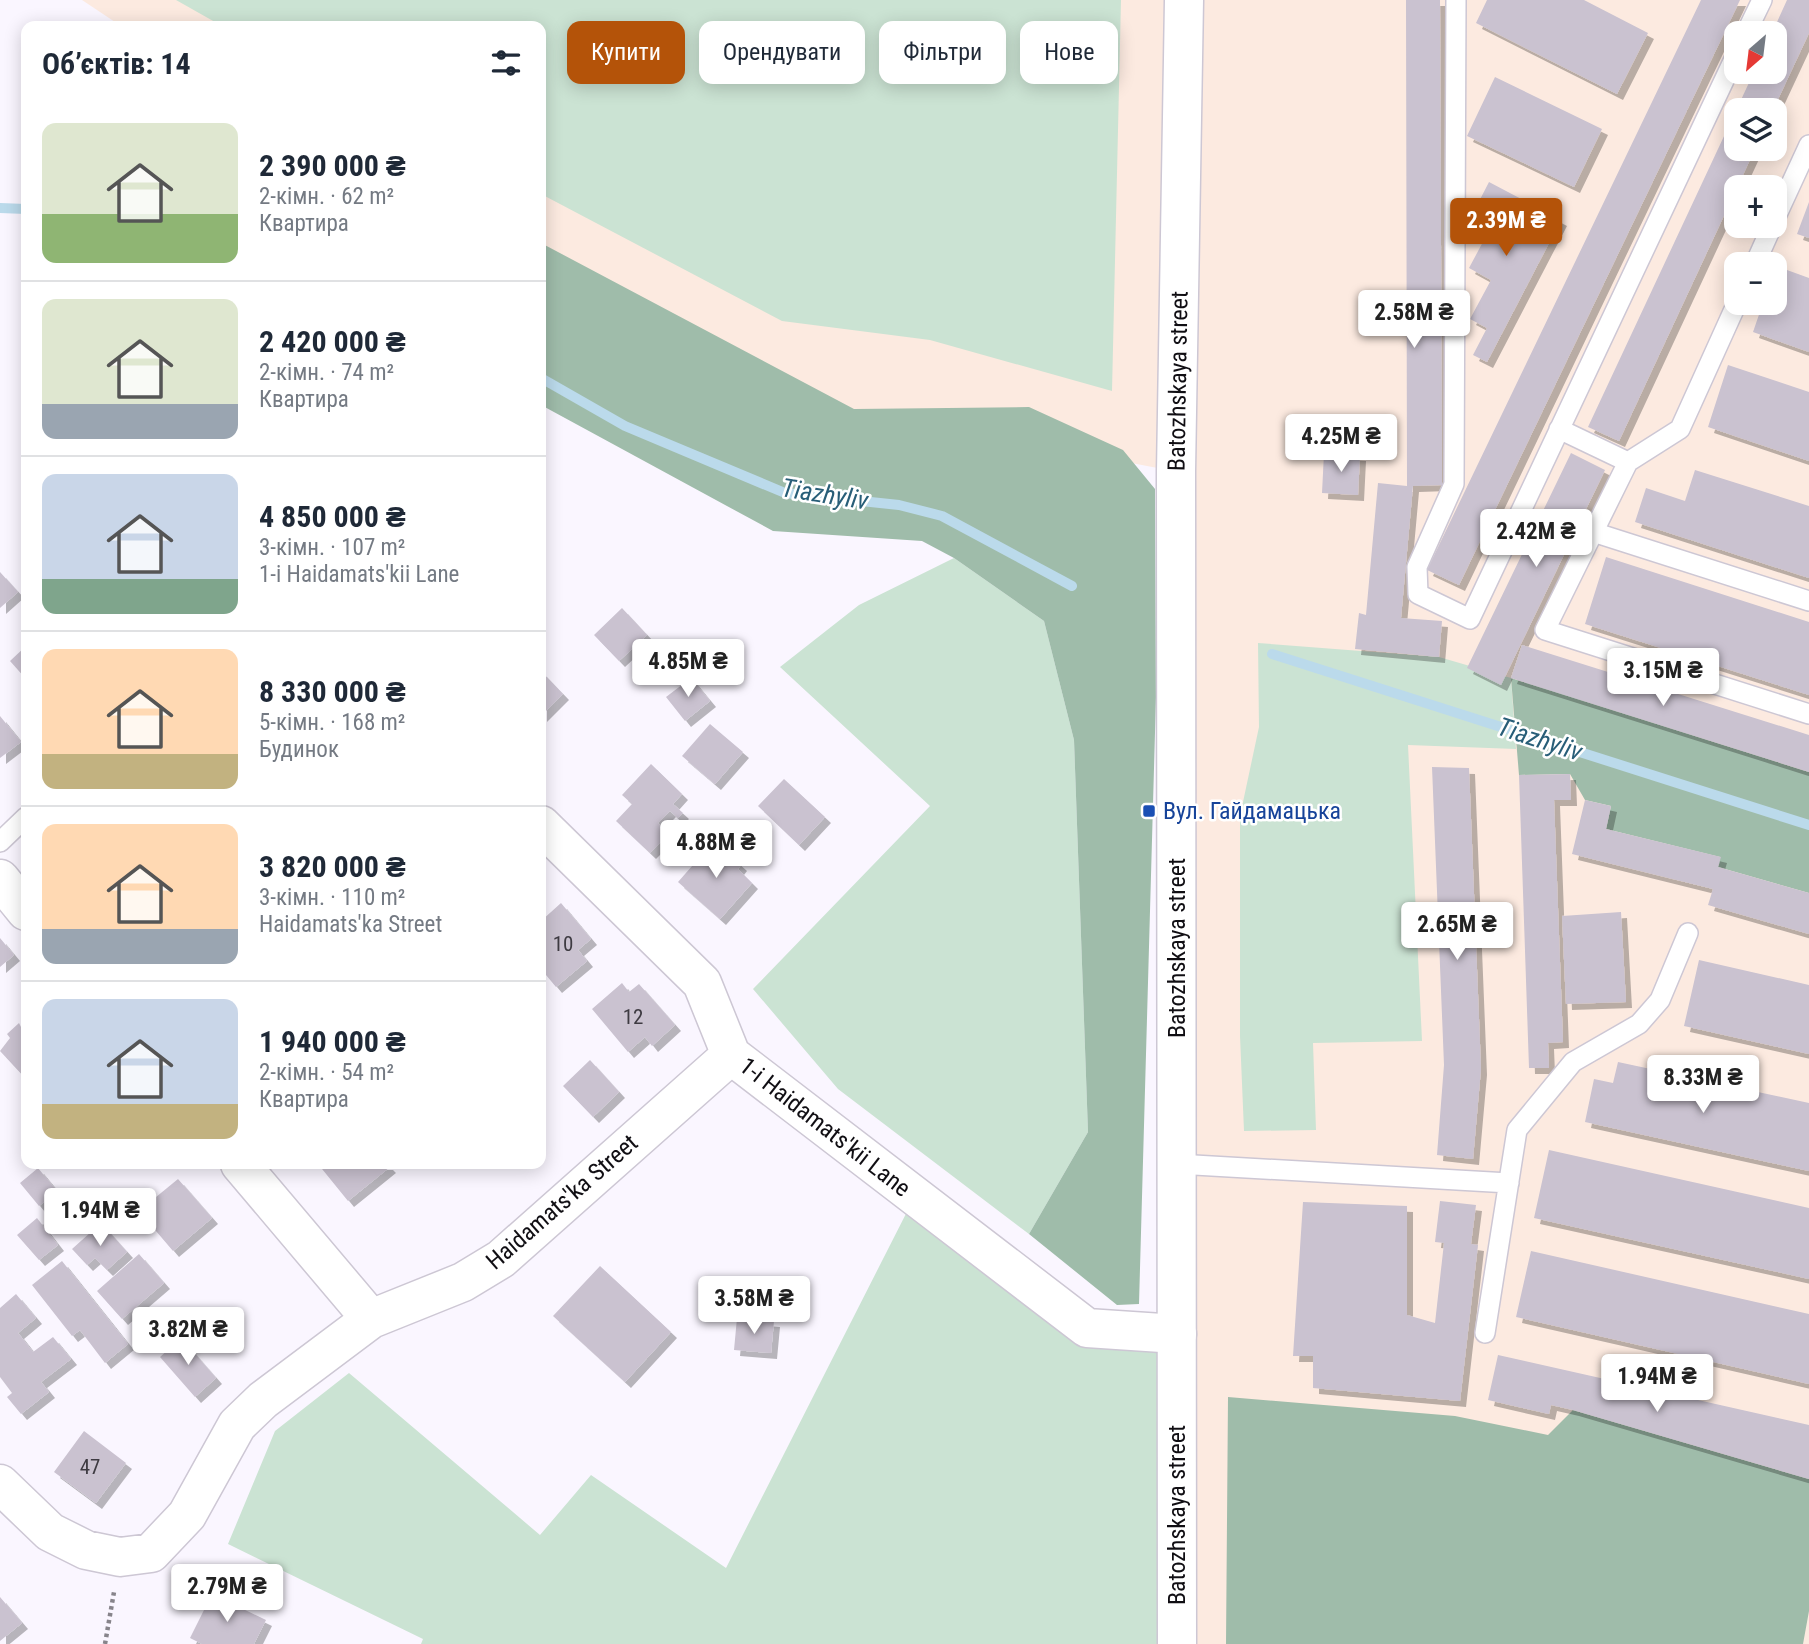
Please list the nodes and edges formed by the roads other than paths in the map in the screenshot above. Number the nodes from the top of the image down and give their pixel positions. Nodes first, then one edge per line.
1 (1184, 0) edge
2 (1455, 0) edge
3 (1762, 0) edge
4 (1752, 21) edge
5 (1724, 80) edge
6 (1809, 145) edge
7 (1787, 193) edge
8 (1732, 315) edge
9 (1559, 429) junction
10 (1628, 462) junction
11 (1593, 532) junction
12 (1809, 601) edge
13 (1809, 714) edge
14 (21, 822) edge
15 (546, 830) edge
16 (0, 842) edge
17 (0, 879) edge
18 (21, 905) edge
19 (1688, 933) dead end
20 (731, 1055) junction
21 (1177, 1164) junction
22 (244, 1169) edge
23 (1509, 1183) junction
24 (371, 1320) junction
25 (1485, 1333) dead end
26 (1177, 1334) junction
27 (0, 1484) edge
28 (1180, 1640) edge

1 - 21 street, Batozhskaya street
2 - 9 lane
3 - 4 lane
5 - 9 lane
6 - 7 lane
8 - 10 lane
9 - 10 lane
10 - 11 lane
11 - 12 lane
11 - 13 lane
14 - 16 lane
15 - 20 street, 1-i Haidamats'kii Lane
17 - 18 street
19 - 23 lane
20 - 24 street, Haidamats'ka Street
20 - 26 street, 1-i Haidamats'kii Lane
21 - 23 lane
21 - 26 street, Batozhskaya street
22 - 24 street
23 - 25 lane
24 - 27 street, Haidamats'ka Street
26 - 28 street, Batozhskaya street

